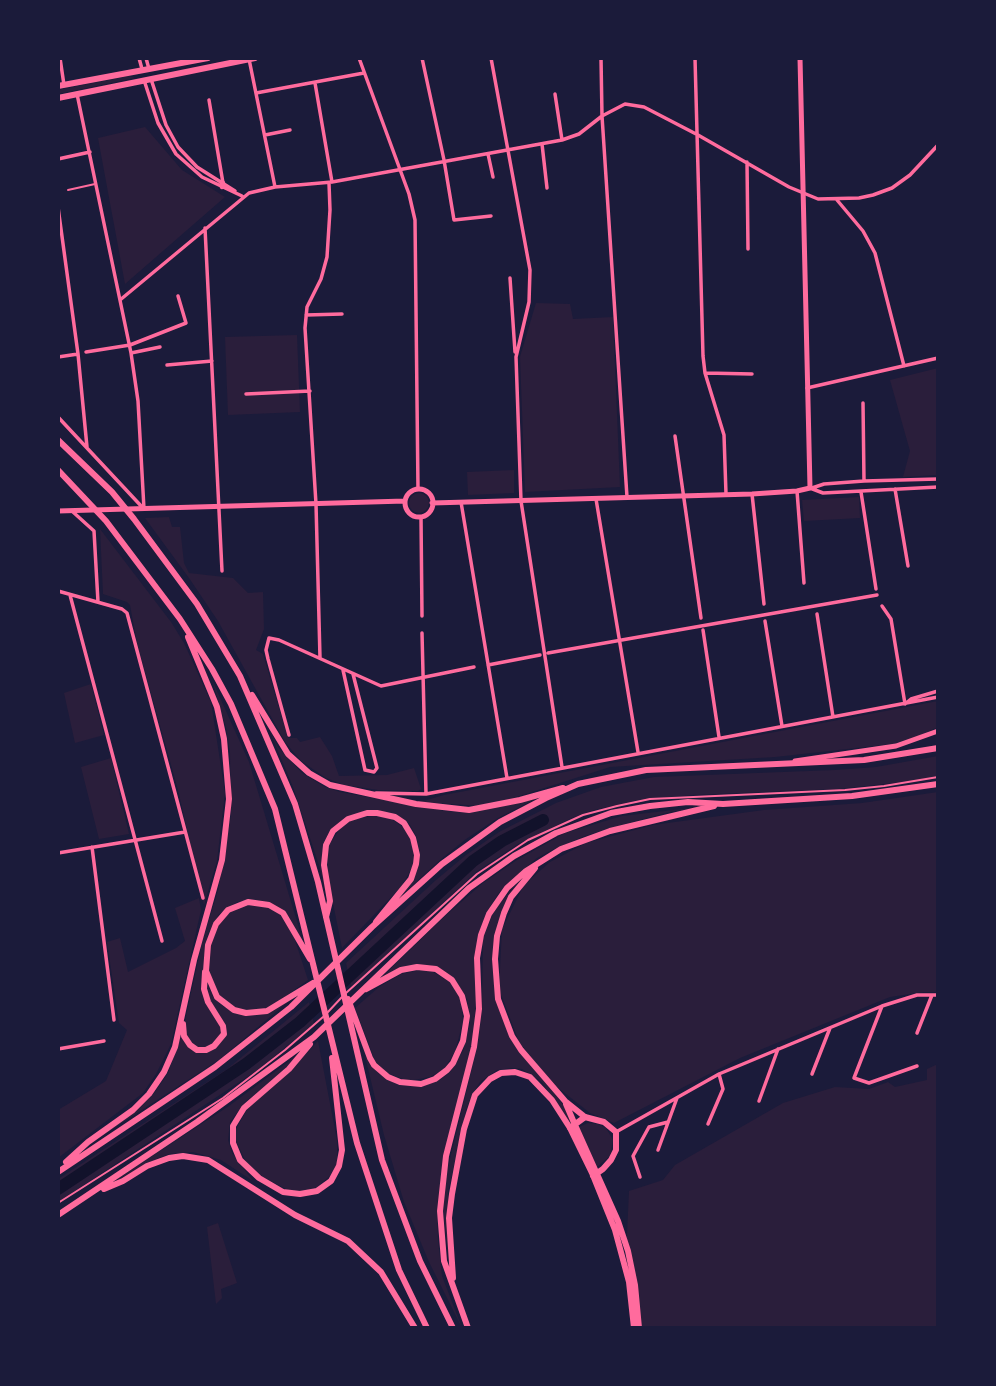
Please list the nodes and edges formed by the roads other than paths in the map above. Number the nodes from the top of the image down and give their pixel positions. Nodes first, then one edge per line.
1 (60, 58) edge
2 (139, 58) edge
3 (146, 58) edge
4 (205, 58) edge
5 (255, 58) edge
6 (359, 58) edge
7 (422, 58) edge
8 (491, 58) edge
9 (601, 58) edge
10 (695, 58) edge
11 (800, 58) edge
12 (249, 59) edge
13 (145, 69) junction
14 (364, 74) junction
15 (147, 80) junction
16 (315, 83) junction
17 (61, 85) edge
18 (256, 93) junction
19 (77, 94) junction
20 (555, 94) dead end
21 (58, 98) edge
22 (209, 100) dead end
23 (602, 116) junction
24 (290, 130) dead end
25 (265, 135) junction
26 (698, 135) junction
27 (562, 140) junction
28 (542, 144) junction
29 (938, 145) edge
30 (509, 150) junction
31 (90, 152) junction
32 (488, 154) junction
33 (58, 159) edge
34 (444, 160) junction
35 (747, 162) junction
36 (399, 168) junction
37 (493, 177) dead end
38 (331, 182) junction
39 (96, 184) junction
40 (223, 185) junction
41 (275, 187) junction
42 (547, 188) dead end
43 (68, 190) dead end
44 (804, 194) junction
45 (243, 196) junction
46 (837, 200) junction
47 (58, 207) edge
48 (491, 216) dead end
49 (205, 228) junction
50 (748, 249) dead end
51 (510, 278) dead end
52 (178, 296) dead end
53 (120, 300) junction
54 (306, 314) junction
55 (342, 314) dead end
56 (130, 345) junction
57 (160, 347) dead end
58 (86, 352) dead end
59 (131, 353) junction
60 (78, 354) junction
61 (58, 357) edge
62 (516, 358) junction
63 (938, 358) edge
64 (212, 361) junction
65 (167, 365) dead end
66 (904, 366) junction
67 (705, 373) junction
68 (752, 374) dead end
69 (807, 388) junction
70 (310, 391) junction
71 (246, 394) dead end
72 (863, 403) dead end
73 (58, 417) edge
74 (675, 436) dead end
75 (58, 440) edge
76 (87, 447) junction
77 (58, 470) edge
78 (938, 479) edge
79 (864, 481) junction
80 (938, 486) edge
81 (810, 488) junction
82 (418, 489) junction
83 (895, 489) junction
84 (797, 491) junction
85 (861, 492) junction
86 (726, 494) junction
87 (752, 494) junction
88 (682, 496) junction
89 (627, 497) junction
90 (595, 498) junction
91 (521, 500) junction
92 (405, 501) junction
93 (461, 502) junction
94 (432, 503) junction
95 (316, 504) junction
96 (220, 508) junction
97 (144, 510) junction
98 (58, 511) edge
99 (71, 511) junction
100 (421, 517) junction
101 (908, 566) dead end
102 (222, 571) dead end
103 (804, 583) dead end
104 (876, 589) dead end
105 (58, 591) edge
106 (70, 594) junction
107 (877, 595) dead end
108 (98, 602) junction
109 (764, 604) dead end
110 (882, 606) dead end
111 (817, 614) dead end
112 (422, 616) dead end
113 (701, 618) dead end
114 (180, 619) junction
115 (765, 621) dead end
116 (703, 630) dead end
117 (422, 633) dead end
118 (619, 641) junction
119 (548, 653) dead end
120 (540, 655) dead end
121 (320, 658) junction
122 (488, 665) junction
123 (474, 667) dead end
124 (343, 670) junction
125 (353, 674) junction
126 (240, 677) junction
127 (422, 677) junction
128 (938, 691) edge
129 (938, 697) edge
130 (905, 704) junction
131 (833, 717) junction
132 (782, 726) junction
133 (938, 731) edge
134 (289, 735) dead end
135 (719, 737) junction
136 (938, 748) edge
137 (638, 752) junction
138 (777, 764) junction
139 (562, 767) junction
140 (938, 777) edge
141 (507, 778) junction
142 (578, 784) junction
143 (938, 784) edge
144 (375, 793) junction
145 (426, 794) junction
146 (416, 804) junction
147 (723, 804) junction
148 (186, 832) junction
149 (136, 840) junction
150 (92, 847) junction
151 (58, 853) edge
152 (542, 860) junction
153 (203, 898) dead end
154 (325, 919) junction
155 (372, 927) junction
156 (162, 941) dead end
157 (206, 966) junction
158 (315, 967) junction
159 (321, 979) junction
160 (342, 986) junction
161 (359, 993) junction
162 (932, 995) junction
163 (938, 995) edge
164 (882, 1006) junction
165 (182, 1018) junction
166 (114, 1020) dead end
167 (830, 1028) junction
168 (917, 1033) dead end
169 (330, 1035) junction
170 (314, 1037) junction
171 (104, 1041) dead end
172 (58, 1049) edge
173 (778, 1049) junction
174 (917, 1066) dead end
175 (719, 1074) junction
176 (812, 1074) dead end
177 (678, 1096) junction
178 (565, 1101) junction
179 (759, 1101) dead end
180 (585, 1117) junction
181 (668, 1122) junction
182 (709, 1124) dead end
183 (572, 1126) junction
184 (616, 1132) junction
185 (658, 1150) dead end
186 (58, 1171) edge
187 (598, 1173) junction
188 (640, 1177) dead end
189 (90, 1195) junction
190 (58, 1203) edge
191 (58, 1215) edge
192 (453, 1287) junction
193 (415, 1328) edge
194 (428, 1328) edge
195 (453, 1328) edge
196 (468, 1328) edge
197 (634, 1328) edge
198 (639, 1328) edge

1 - 17 street
2 - 13 street
3 - 13 street
4 - 13 main road
5 - 12 main road
6 - 14 street
7 - 34 street
8 - 30 street
9 - 23 street
10 - 26 street
11 - 44 main road
12 - 15 main road
12 - 18 street
13 - 15 main road
13 - 17 main road
14 - 16 street
14 - 36 street
15 - 19 main road
15 - 40 street
16 - 18 street
16 - 38 street
18 - 25 street
19 - 21 main road
19 - 31 street
20 - 27 street
22 - 40 street
23 - 26 street
23 - 27 street
23 - 89 street
24 - 25 street
25 - 41 street
26 - 35 street
26 - 67 street
27 - 28 street
28 - 30 street
28 - 42 street
29 - 46 street
30 - 32 street
30 - 62 street
31 - 33 street
31 - 39 street
32 - 34 street
32 - 37 street
34 - 36 street
34 - 48 street
35 - 44 street
35 - 50 street
36 - 38 street
36 - 82 street
38 - 41 street
38 - 54 street
39 - 43 lane
39 - 53 street
40 - 45 street
41 - 45 street
44 - 46 street
44 - 69 main road
45 - 49 street
46 - 66 street
47 - 60 street
49 - 53 street
49 - 64 street
51 - 62 street
52 - 56 street
53 - 56 street
54 - 55 street
54 - 70 street
56 - 58 street
56 - 59 street
57 - 59 street
59 - 97 street
60 - 61 street
60 - 76 street
62 - 91 street
63 - 66 street
64 - 65 street
64 - 96 street
66 - 69 street
67 - 68 street
67 - 86 street
69 - 81 main road
70 - 71 street
70 - 95 street
72 - 79 street
73 - 76 street
74 - 88 street
75 - 126 main road
76 - 97 street
77 - 114 main road
78 - 79 street
79 - 81 street
80 - 83 street
81 - 84 main road
81 - 85 street
82 - 92 main road
82 - 94 main road
83 - 85 street
83 - 101 street
84 - 87 main road
84 - 103 street
85 - 104 street
86 - 87 main road
86 - 88 main road
87 - 109 street
88 - 89 main road
88 - 113 street
89 - 90 main road
90 - 91 main road
90 - 118 street
91 - 93 main road
91 - 139 street
92 - 95 main road
92 - 100 main road
93 - 94 main road
93 - 122 street
94 - 100 main road
95 - 96 main road
95 - 121 street
96 - 97 main road
96 - 102 street
97 - 99 main road
98 - 99 main road
99 - 108 street
100 - 112 street
105 - 106 street
106 - 108 street
106 - 149 street
107 - 118 street
108 - 148 street
110 - 130 street
111 - 131 street
114 - 158 main road
114 - 165 main road
115 - 132 street
116 - 135 street
117 - 127 street
118 - 119 street
118 - 137 street
120 - 122 street
121 - 124 street
121 - 134 street
122 - 141 street
123 - 127 street
124 - 125 street
124 - 125 street
125 - 127 street
126 - 144 main road
126 - 154 main road
127 - 145 street
128 - 130 street
129 - 130 street
130 - 131 street
131 - 132 street
132 - 135 street
133 - 138 main road
135 - 137 street
136 - 138 main road
137 - 139 street
138 - 142 main road
139 - 141 street
140 - 190 lane
141 - 145 street
142 - 146 main road
142 - 155 main road
143 - 147 main road
144 - 145 street
144 - 146 main road
145 - 146 street
147 - 152 main road
147 - 161 main road
148 - 149 street
148 - 153 street
149 - 150 street
149 - 156 street
150 - 151 street
150 - 166 street
152 - 178 main road
152 - 192 main road
154 - 155 main road
154 - 160 main road
155 - 159 main road
157 - 158 main road
157 - 159 main road
157 - 165 main road
158 - 169 main road
159 - 186 main road
160 - 161 main road
160 - 195 main road
161 - 170 main road
162 - 163 street
162 - 164 street
162 - 168 street
164 - 167 street
164 - 174 street
165 - 186 main road
167 - 173 street
167 - 176 street
169 - 170 main road
169 - 194 main road
170 - 189 main road
171 - 172 street
173 - 175 street
173 - 179 street
175 - 177 street
175 - 182 street
177 - 181 street
177 - 184 street
178 - 180 main road
178 - 183 main road
180 - 183 main road
180 - 184 main road
181 - 185 street
181 - 188 street
183 - 187 main road
183 - 192 main road
184 - 187 main road
187 - 197 main road
187 - 198 main road
189 - 191 main road
189 - 193 main road
192 - 196 main road

